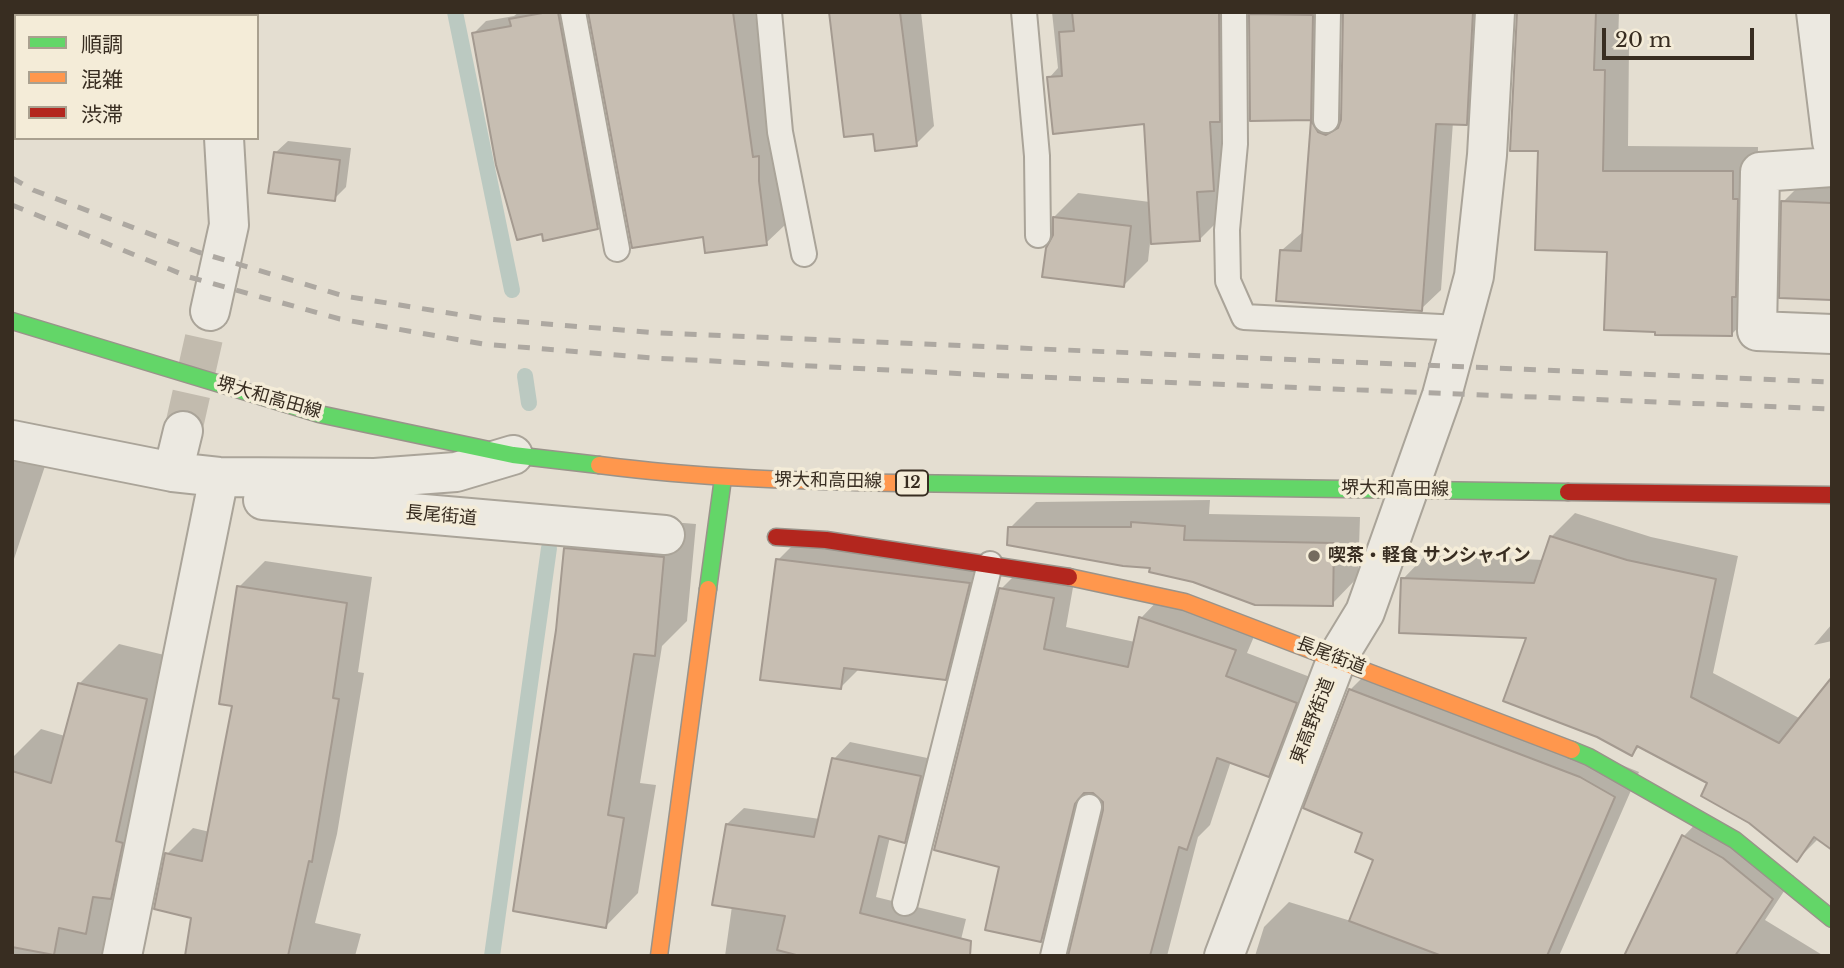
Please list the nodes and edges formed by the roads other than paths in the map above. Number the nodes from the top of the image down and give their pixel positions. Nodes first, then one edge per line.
1 (573, 12) edge
2 (769, 12) edge
3 (1024, 12) edge
4 (1234, 12) edge
5 (1328, 12) edge
6 (1495, 12) edge
7 (1816, 12) edge
8 (1326, 120) dead end
9 (224, 140) edge
10 (1832, 142) edge
11 (1832, 167) edge
12 (1038, 235) dead end
13 (617, 249) dead end
14 (804, 254) dead end
15 (210, 311) tunnel mouth
16 (12, 321) edge
17 (1460, 328) junction
18 (1832, 334) edge
19 (183, 431) tunnel mouth
20 (12, 440) edge
21 (513, 455) junction
22 (173, 472) junction
23 (723, 478) junction
24 (217, 486) junction
25 (1406, 489) junction
26 (1832, 495) edge
27 (665, 536) dead end
28 (775, 537) dead end
29 (990, 565) junction
30 (1337, 658) junction
31 (1089, 807) dead end
32 (905, 903) dead end
33 (1832, 919) edge
34 (122, 956) edge
35 (659, 956) edge
36 (1053, 956) edge
37 (1224, 956) edge

1 - 13 lane
2 - 14 lane
3 - 12 lane
4 - 17 lane
5 - 8 lane
6 - 17 street, 東高野街道
7 - 10 street
9 - 15 street
11 - 18 street
16 - 21 main road, 堺大和高田線 / 12
17 - 25 street, 東高野街道
19 - 22 street
20 - 22 street, 長尾街道
21 - 23 main road, 堺大和高田線 / 12
21 - 24 street
22 - 24 street, 長尾街道
23 - 25 main road, 堺大和高田線 / 12
23 - 35 main road
24 - 27 street, 長尾街道
24 - 34 street
25 - 26 main road, 堺大和高田線 / 12
25 - 30 street, 東高野街道
28 - 29 main road, 長尾街道
29 - 30 main road, 長尾街道
29 - 32 lane
30 - 33 main road, 長尾街道
30 - 37 street, 東高野街道
31 - 36 lane

